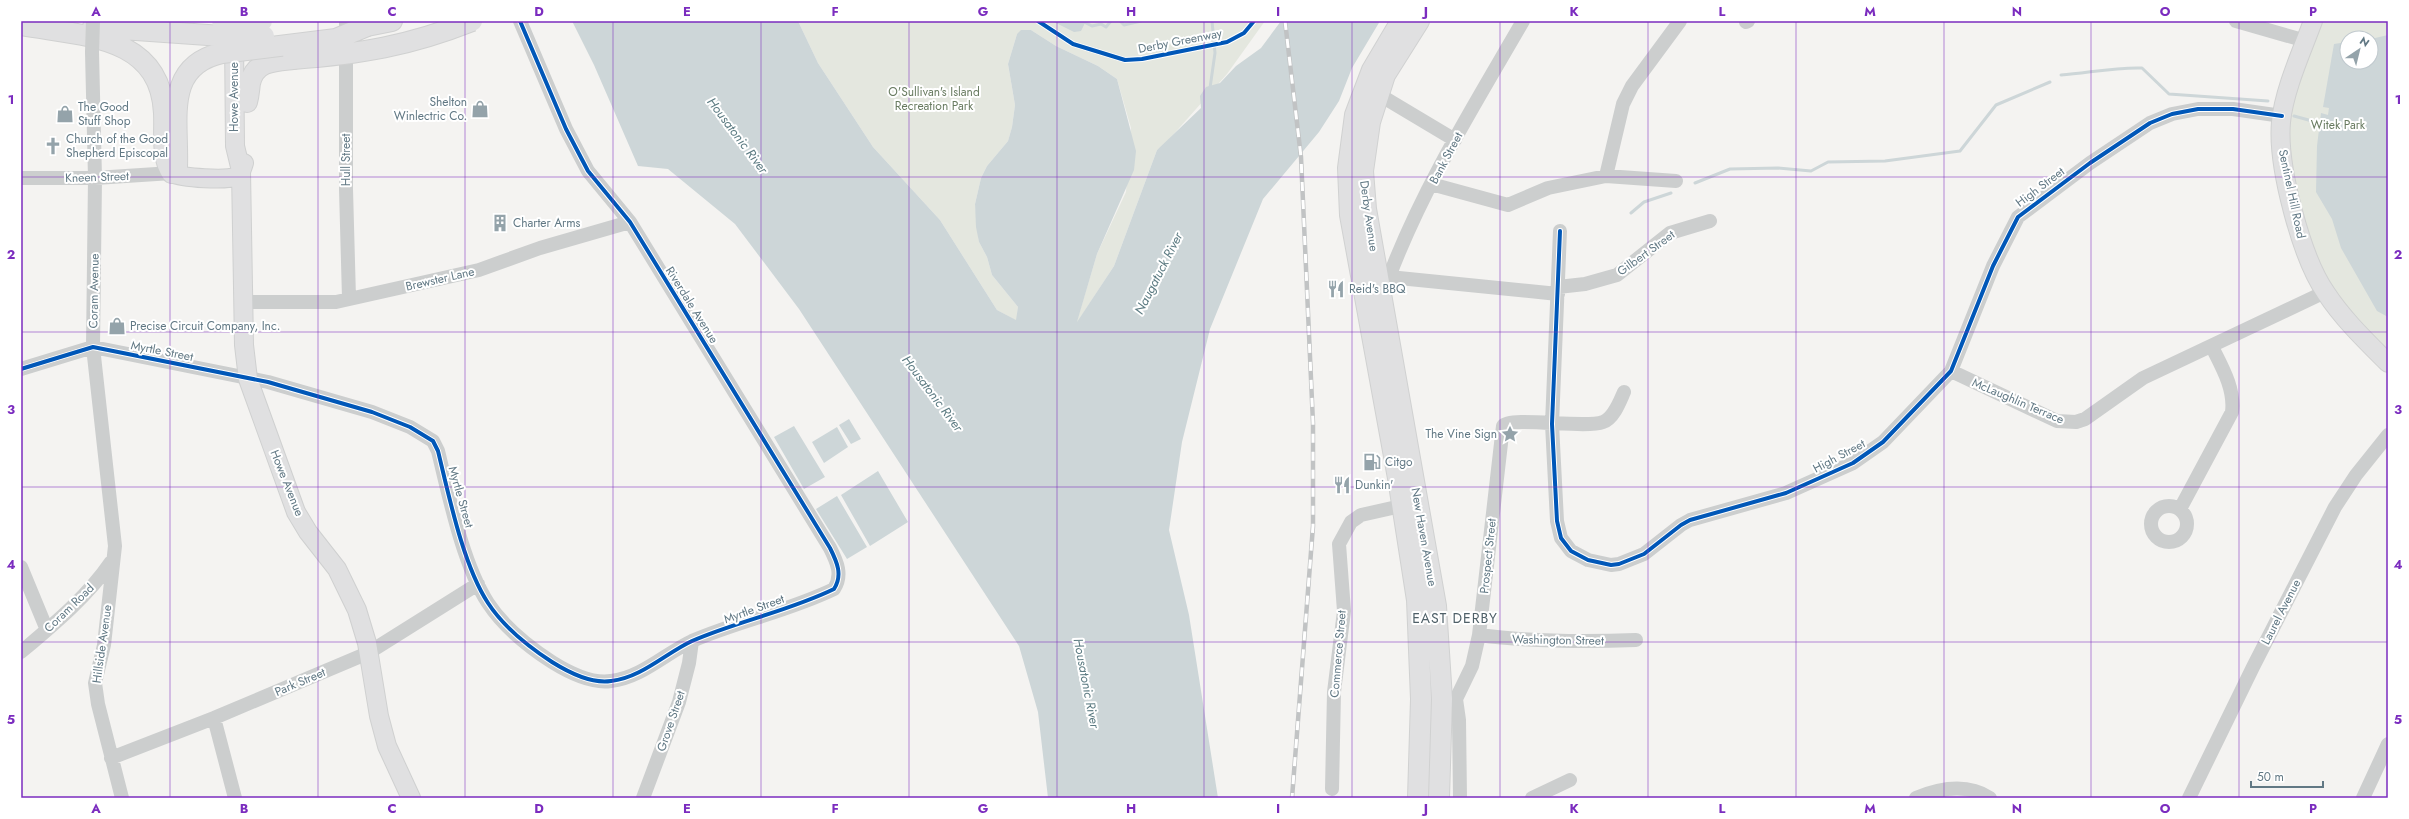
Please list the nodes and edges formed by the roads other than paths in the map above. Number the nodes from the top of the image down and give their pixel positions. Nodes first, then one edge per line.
1 (94, 21) edge
2 (246, 21) edge
3 (262, 21) edge
4 (346, 21) edge
5 (392, 21) edge
6 (472, 21) edge
7 (520, 21) edge
8 (1523, 21) edge
9 (1680, 21) edge
10 (2236, 21) edge
11 (2314, 21) edge
12 (21, 23) edge
13 (1409, 23) edge
14 (223, 30) edge
15 (2306, 41) junction
16 (1378, 94) junction
17 (246, 102) junction
18 (2282, 116) junction
19 (1455, 140) junction
20 (241, 172) junction
21 (172, 173) junction
22 (1606, 176) junction
23 (21, 178) edge
24 (95, 178) junction
25 (1676, 181) dead end
26 (1431, 184) junction
27 (1710, 221) dead end
28 (630, 222) junction
29 (1560, 231) dead end
30 (1377, 279) junction
31 (1558, 291) junction
32 (2325, 292) junction
33 (349, 298) junction
34 (244, 302) junction
35 (93, 347) junction
36 (2212, 347) junction
37 (2388, 363) edge
38 (21, 369) edge
39 (1951, 371) junction
40 (248, 378) junction
41 (1624, 392) dead end
42 (1552, 424) junction
43 (2388, 435) edge
44 (1410, 504) junction
45 (2180, 509) dead end
46 (113, 560) junction
47 (21, 567) edge
48 (478, 584) junction
49 (825, 594) joint
50 (47, 630) junction
51 (1480, 635) junction
52 (1636, 640) dead end
53 (692, 641) junction
54 (21, 652) edge
55 (368, 653) junction
56 (1421, 699) junction
57 (1449, 699) junction
58 (214, 718) junction
59 (2388, 744) edge
60 (111, 758) junction
61 (1570, 780) dead end
62 (1332, 788) dead end
63 (122, 798) edge
64 (235, 798) edge
65 (411, 798) edge
66 (643, 798) edge
67 (1418, 798) edge
68 (1439, 798) edge
69 (1460, 798) edge
70 (1532, 798) edge
71 (1916, 798) edge
72 (1990, 798) edge
73 (2189, 798) edge
74 (2363, 798) edge

1 - 24 street, Coram Avenue, bridge
2 - 17 main road, Howe Avenue
3 - 14 highway, bridge
4 - 33 street, Hull Street
5 - 14 highway, bridge
6 - 17 highway, bridge
7 - 28 street, Riverdale Avenue
8 - 19 street, Bank Street
9 - 22 street
10 - 15 street
11 - 15 main road, Sentinel Hill Road
12 - 14 highway
12 - 21 highway
13 - 16 highway, Derby Avenue
13 - 30 highway, Derby Avenue
14 - 20 main road, Howe Avenue
14 - 21 highway
15 - 18 main road, Sentinel Hill Road
16 - 19 street
16 - 30 highway, Derby Avenue
17 - 20 main road, Howe Avenue
18 - 32 main road, Sentinel Hill Road
18 - 39 street, High Street
19 - 26 street, Bank Street
20 - 21 main road, Kneen Street
20 - 34 main road, Howe Avenue
21 - 24 street, Kneen Street
22 - 25 street
22 - 26 street
23 - 24 street, Kneen Street
24 - 35 street, Coram Avenue
26 - 30 street, Bank Street
27 - 31 street, Gilbert Street
28 - 33 street, Brewster Lane
28 - 49 street, Riverdale Avenue
29 - 31 street, High Street
30 - 31 street, Gilbert Street
30 - 44 highway, New Haven Avenue
31 - 42 street, High Street
32 - 36 street, McLaughlin Terrace
32 - 37 main road, Sentinel Hill Road
33 - 34 street, Brewster Lane
34 - 40 main road, Howe Avenue
35 - 38 street, Myrtle Street
35 - 40 street, Myrtle Street
35 - 46 street, Coram Avenue
36 - 39 street, McLaughlin Terrace
36 - 45 street
39 - 42 street, High Street
40 - 48 street, Myrtle Street
40 - 55 main road, Howe Avenue
41 - 42 street, Prospect Street
42 - 51 street, Prospect Street
43 - 73 street, Laurel Avenue
44 - 56 highway, New Haven Avenue
44 - 57 highway, New Haven Avenue
44 - 62 street, Commerce Street
46 - 50 street, Coram Road
46 - 60 street, Hillside Avenue
47 - 50 street
48 - 53 street, Myrtle Street
48 - 55 street, Park Street
49 - 53 street, Myrtle Street
50 - 54 street, Coram Road
51 - 52 street, Washington Street
51 - 57 street, Prospect Street
53 - 66 street, Grove Street
55 - 58 street, Park Street
55 - 65 main road, Howe Avenue
56 - 57 street
56 - 67 highway, New Haven Avenue
57 - 68 highway, New Haven Avenue
57 - 69 street
58 - 60 street, Park Street
58 - 64 street
59 - 74 street
60 - 63 street, Hillside Avenue
61 - 70 street
71 - 72 street

